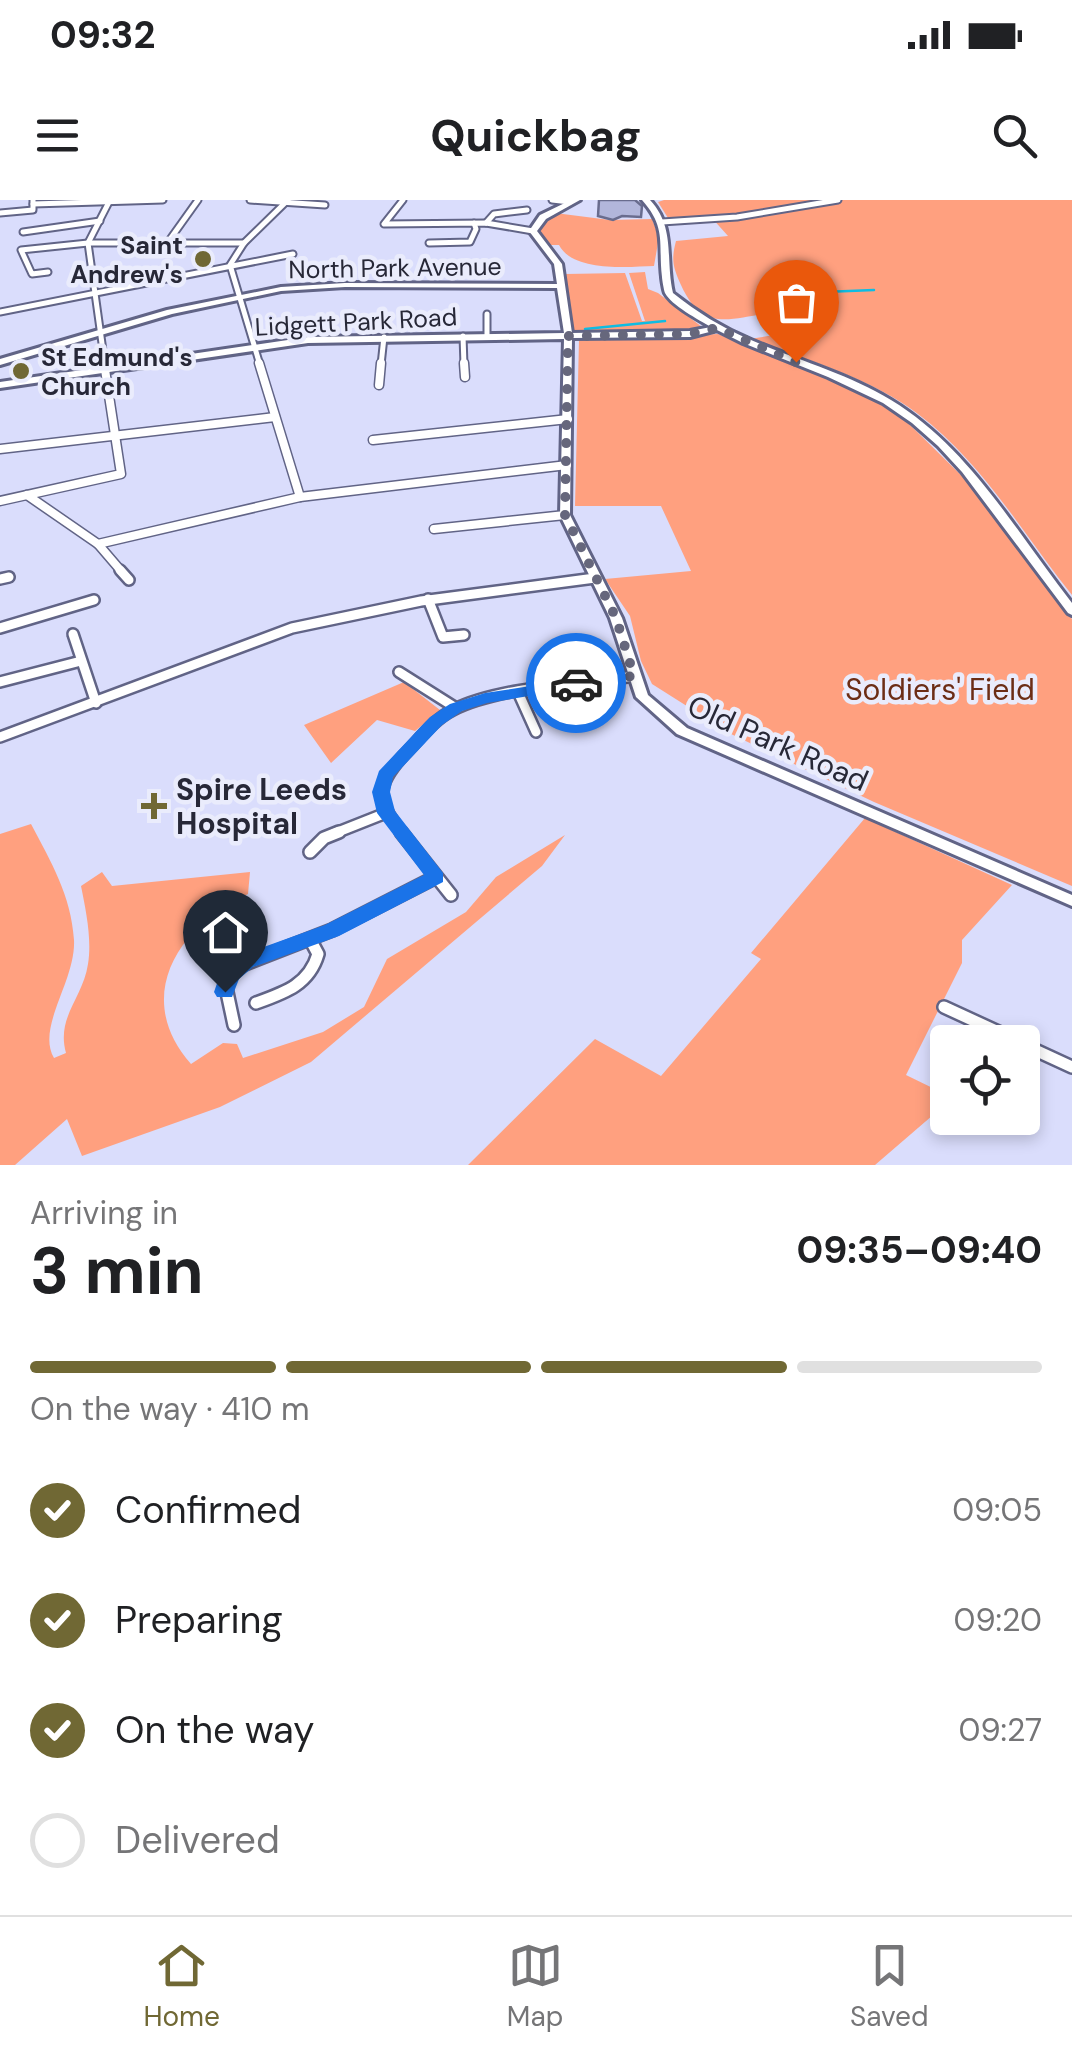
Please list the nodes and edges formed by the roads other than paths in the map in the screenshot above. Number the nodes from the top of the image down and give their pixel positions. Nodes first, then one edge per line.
1 (110, 200) edge
2 (163, 200) edge
3 (198, 200) edge
4 (250, 200) edge
5 (288, 200) edge
6 (404, 200) edge
7 (552, 200) edge
8 (646, 200) edge
9 (838, 200) edge
10 (573, 201) edge
11 (33, 204) edge
12 (325, 205) dead end
13 (527, 210) dead end
14 (0, 213) edge
15 (100, 222) junction
16 (662, 222) junction
17 (474, 223) junction
18 (486, 223) junction
19 (533, 231) junction
20 (23, 232) dead end
21 (168, 242) junction
22 (470, 242) junction
23 (88, 243) junction
24 (244, 243) junction
25 (429, 243) dead end
26 (478, 251) dead end
27 (292, 254) dead end
28 (230, 264) junction
29 (48, 272) dead end
30 (561, 286) junction
31 (95, 291) junction
32 (238, 296) junction
33 (0, 312) edge
34 (487, 314) dead end
35 (717, 328) junction
36 (100, 330) junction
37 (463, 336) junction
38 (488, 336) junction
39 (568, 336) junction
40 (384, 337) junction
41 (253, 346) junction
42 (0, 362) edge
43 (106, 370) junction
44 (465, 377) dead end
45 (0, 385) edge
46 (379, 386) dead end
47 (275, 417) junction
48 (568, 420) junction
49 (114, 437) junction
50 (374, 440) dead end
51 (0, 449) edge
52 (567, 465) junction
53 (28, 495) junction
54 (300, 497) junction
55 (0, 501) edge
56 (565, 515) junction
57 (434, 529) dead end
58 (98, 544) junction
59 (595, 578) junction
60 (128, 580) dead end
61 (428, 598) junction
62 (94, 600) dead end
63 (1072, 611) edge
64 (0, 628) edge
65 (72, 634) dead end
66 (464, 635) dead end
67 (81, 661) junction
68 (399, 672) dead end
69 (634, 676) junction
70 (0, 682) edge
71 (518, 692) junction
72 (96, 703) junction
73 (456, 708) junction
74 (536, 732) dead end
75 (0, 737) edge
76 (386, 813) junction
77 (310, 852) dead end
78 (436, 878) junction
79 (451, 895) dead end
80 (1072, 902) edge
81 (310, 940) junction
82 (256, 1003) dead end
83 (944, 1007) dead end
84 (234, 1024) dead end
85 (982, 1025) edge
86 (1040, 1052) edge
87 (1072, 1067) edge

1 - 2 street
1 - 11 street
1 - 15 street
3 - 21 street
4 - 5 street
5 - 12 street
5 - 24 street
6 - 17 street
7 - 10 street
8 - 16 street
9 - 16 street
10 - 19 street
11 - 14 street
13 - 18 street
15 - 20 street
15 - 23 street
16 - 35 street
17 - 18 street
17 - 22 street
18 - 19 street
19 - 30 street, Old Park Road
21 - 23 street
21 - 24 street
22 - 25 street
22 - 26 street
23 - 29 street
23 - 31 street
24 - 28 street
27 - 28 street
28 - 31 street
28 - 32 street
30 - 32 street, North Park Avenue
30 - 39 street, Old Park Road
31 - 33 street
31 - 36 street
32 - 36 street, North Park Avenue
32 - 41 street
34 - 38 street
35 - 39 street, Lidgett Park Road
35 - 63 street
36 - 42 street, North Park Avenue
36 - 43 street
37 - 38 street, Lidgett Park Road
37 - 40 street, Lidgett Park Road
37 - 44 street
38 - 39 street, Lidgett Park Road
39 - 48 street, Old Park Road
40 - 41 street, Lidgett Park Road
40 - 46 street
41 - 43 street, Lidgett Park Road
41 - 47 street
43 - 45 street, Lidgett Park Road
43 - 49 street
47 - 49 street
47 - 54 street
48 - 50 street
48 - 52 street, Old Park Road
49 - 51 street
49 - 53 street
52 - 54 street
52 - 56 street, Old Park Road
53 - 55 street
53 - 58 street
54 - 58 street
56 - 57 street
56 - 59 street, Old Park Road
58 - 60 street
59 - 61 street
59 - 69 street, Old Park Road
61 - 66 street
61 - 72 street
62 - 64 street
65 - 67 street
67 - 70 street
67 - 72 street
68 - 73 street
69 - 71 street
69 - 80 street, Old Park Road
71 - 73 street
71 - 74 street
72 - 75 street
73 - 76 street
76 - 77 street
76 - 78 street
78 - 79 street
78 - 81 street
81 - 82 street
81 - 84 street
83 - 85 street
86 - 87 street

